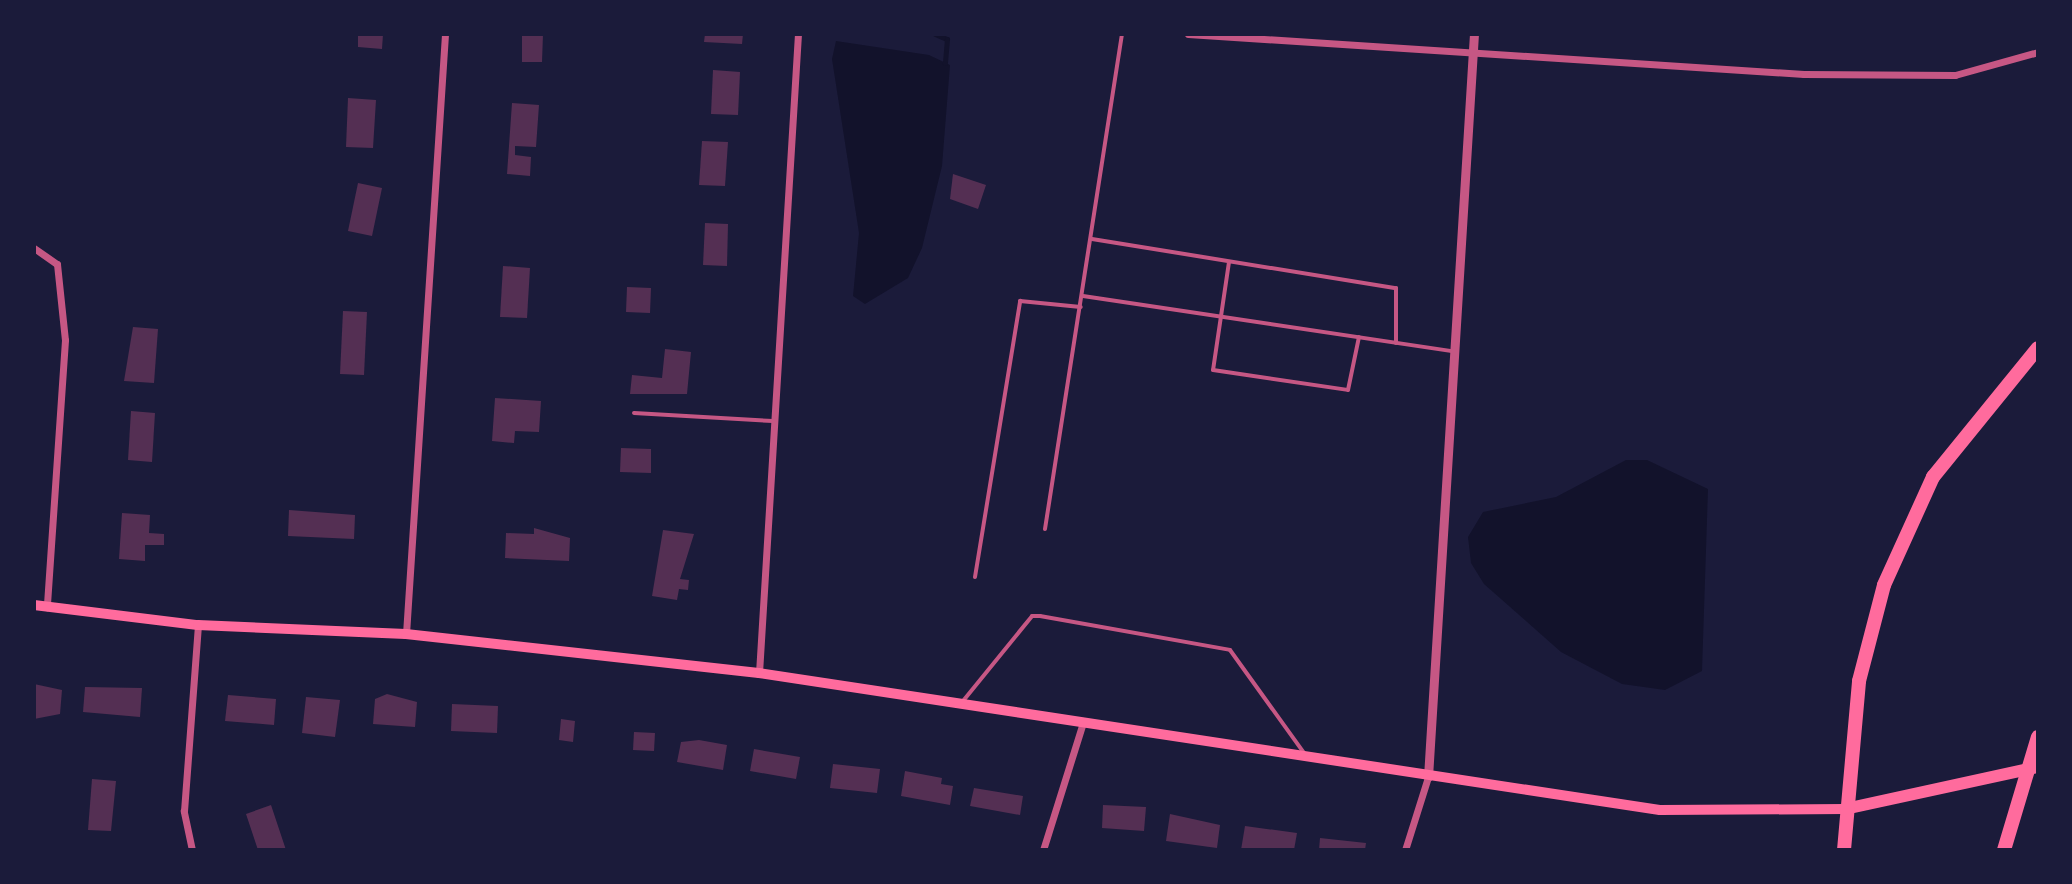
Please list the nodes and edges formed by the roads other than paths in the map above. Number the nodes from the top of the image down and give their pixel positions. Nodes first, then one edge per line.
1 (445, 34) edge
2 (798, 34) edge
3 (1122, 34) edge
4 (1188, 34) edge
5 (1474, 34) edge
6 (2038, 52) edge
7 (1473, 56) junction
8 (1092, 239) junction
9 (34, 248) edge
10 (1229, 261) junction
11 (1083, 296) junction
12 (1081, 307) junction
13 (1220, 316) junction
14 (1359, 337) junction
15 (1396, 343) junction
16 (2038, 348) edge
17 (1455, 351) junction
18 (634, 413) dead end
19 (776, 421) junction
20 (1045, 529) dead end
21 (975, 577) dead end
22 (34, 605) edge
23 (47, 607) junction
24 (198, 625) junction
25 (406, 634) junction
26 (759, 673) junction
27 (963, 701) junction
28 (1083, 722) junction
29 (2038, 737) edge
30 (1307, 758) junction
31 (2038, 767) edge
32 (1428, 777) junction
33 (1845, 809) junction
34 (192, 850) edge
35 (1043, 850) edge
36 (1405, 850) edge
37 (1844, 850) edge
38 (2004, 850) edge

1 - 25 street
2 - 19 street
3 - 8 lane
4 - 7 street
5 - 7 street
6 - 7 street
7 - 17 street
8 - 10 lane
8 - 11 lane
9 - 23 street
10 - 13 lane
10 - 15 lane
11 - 12 lane
11 - 13 lane
12 - 20 lane
12 - 21 lane
13 - 14 lane
13 - 14 lane
14 - 15 lane
15 - 17 lane
16 - 33 highway
17 - 32 street
18 - 19 lane
19 - 26 street
22 - 23 main road
23 - 24 main road
24 - 25 main road
24 - 34 street
25 - 26 main road
26 - 27 main road
27 - 28 main road
27 - 30 lane
28 - 30 main road
28 - 35 street
29 - 38 highway
30 - 32 main road
31 - 33 main road
32 - 33 main road
32 - 36 street
33 - 37 highway

